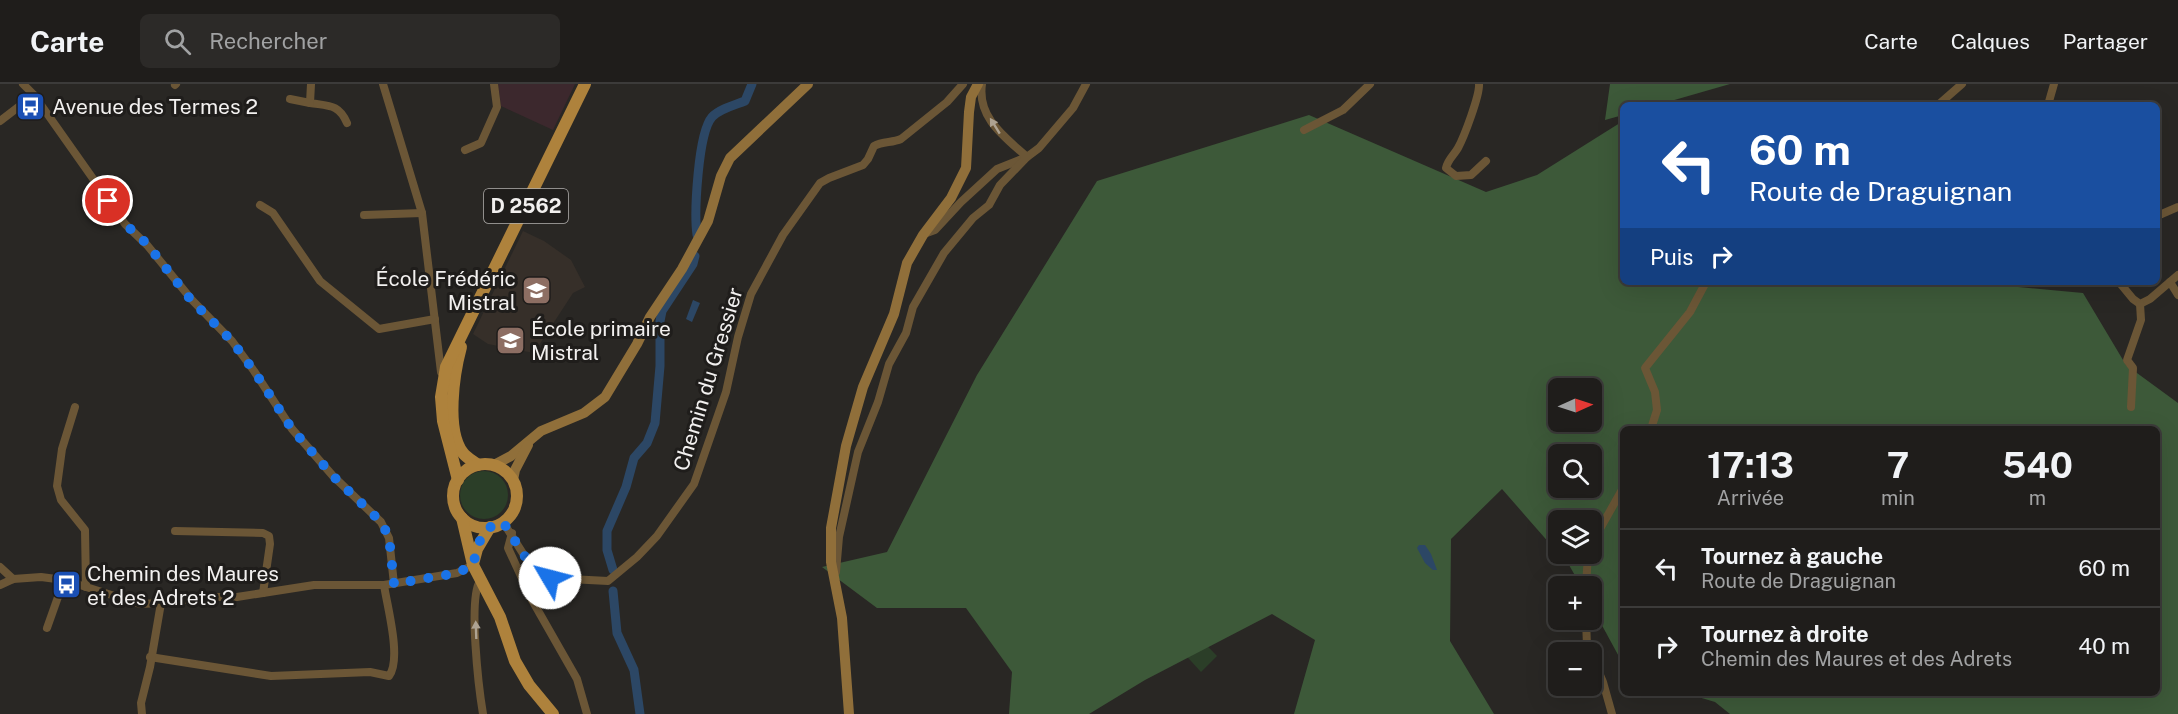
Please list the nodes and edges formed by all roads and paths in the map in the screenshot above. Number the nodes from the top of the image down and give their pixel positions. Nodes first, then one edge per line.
1 (23, 84) edge
2 (311, 84) edge
3 (383, 84) edge
4 (494, 84) edge
5 (585, 84) edge
6 (808, 84) edge
7 (963, 84) edge
8 (980, 84) edge
9 (1086, 84) edge
10 (1370, 84) edge
11 (1479, 84) edge
12 (1962, 84) edge
13 (2054, 84) edge
14 (34, 95) junction
15 (290, 99) dead end
16 (1941, 102) edge
17 (2049, 102) edge
18 (310, 103) junction
19 (0, 121) edge
20 (348, 123) dead end
21 (1304, 130) dead end
22 (465, 150) dead end
23 (1027, 157) junction
24 (1486, 161) dead end
25 (261, 205) dead end
26 (2178, 207) edge
27 (422, 213) junction
28 (364, 215) dead end
29 (2160, 215) edge
30 (923, 234) junction
31 (2178, 275) edge
32 (2170, 282) junction
33 (1704, 285) edge
34 (2121, 285) edge
35 (2178, 295) edge
36 (2140, 304) junction
37 (435, 319) junction
38 (466, 328) junction
39 (443, 361) junction
40 (446, 400) junction
41 (75, 407) dead end
42 (2131, 407) dead end
43 (1652, 426) edge
44 (533, 437) junction
45 (478, 465) junction
46 (494, 465) junction
47 (458, 480) junction
48 (513, 480) junction
49 (1620, 492) edge
50 (462, 518) junction
51 (503, 522) junction
52 (1602, 525) edge
53 (490, 527) junction
54 (175, 531) dead end
55 (512, 533) junction
56 (473, 565) junction
57 (0, 567) edge
58 (13, 579) junction
59 (64, 580) junction
60 (480, 581) junction
61 (394, 584) junction
62 (834, 584) junction
63 (0, 585) edge
64 (384, 585) junction
65 (86, 587) junction
66 (263, 593) junction
67 (161, 603) junction
68 (48, 628) dead end
69 (150, 657) junction
70 (1602, 680) edge
71 (142, 714) edge
72 (483, 714) edge
73 (553, 714) edge
74 (587, 714) edge
75 (849, 714) edge
76 (1612, 714) edge

1 - 14 street
2 - 18 street
3 - 27 street
4 - 22 street
5 - 38 main road, D 2562
6 - 44 main road
7 - 55 street, Chemin du Gressier
23 -> 8 street
8 - 30 main road
9 - 23 street
10 - 21 street
11 - 24 street
12 - 16 street
13 - 17 street
14 - 19 street
14 - 61 street
15 - 18 street
18 - 20 street
23 - 30 street
23 - 62 street
25 - 37 street
26 - 29 street
27 - 28 street
27 - 37 street
30 - 62 main road
31 - 32 street
32 - 35 street
32 - 36 street
33 - 43 street
34 - 36 street
36 - 42 street
37 - 39 street
38 - 39 main road, D 2562
38 - 40 main road, D 2562
39 - 40 main road, D 2562
40 - 45 main road, D 2562
40 - 47 main road, D 2562
41 - 65 street
44 - 46 main road
44 - 48 main road
45 - 46 main road
45 - 47 main road
46 - 48 main road
47 - 50 main road
48 - 51 main road
49 - 52 street
50 - 53 main road
50 - 56 main road
51 - 53 main road
51 - 55 street, Chemin du Gressier
53 - 56 main road
54 - 66 street
55 - 74 street
56 - 60 main road
56 - 61 street
57 - 58 street
58 - 59 street
58 - 63 street
59 - 65 street
59 - 68 street
72 -> 60 street
60 - 73 main road
61 - 64 street
62 - 75 main road
64 - 66 street
64 - 69 street
65 - 67 street
66 - 67 street
67 - 69 street
69 - 71 street
70 - 76 street

